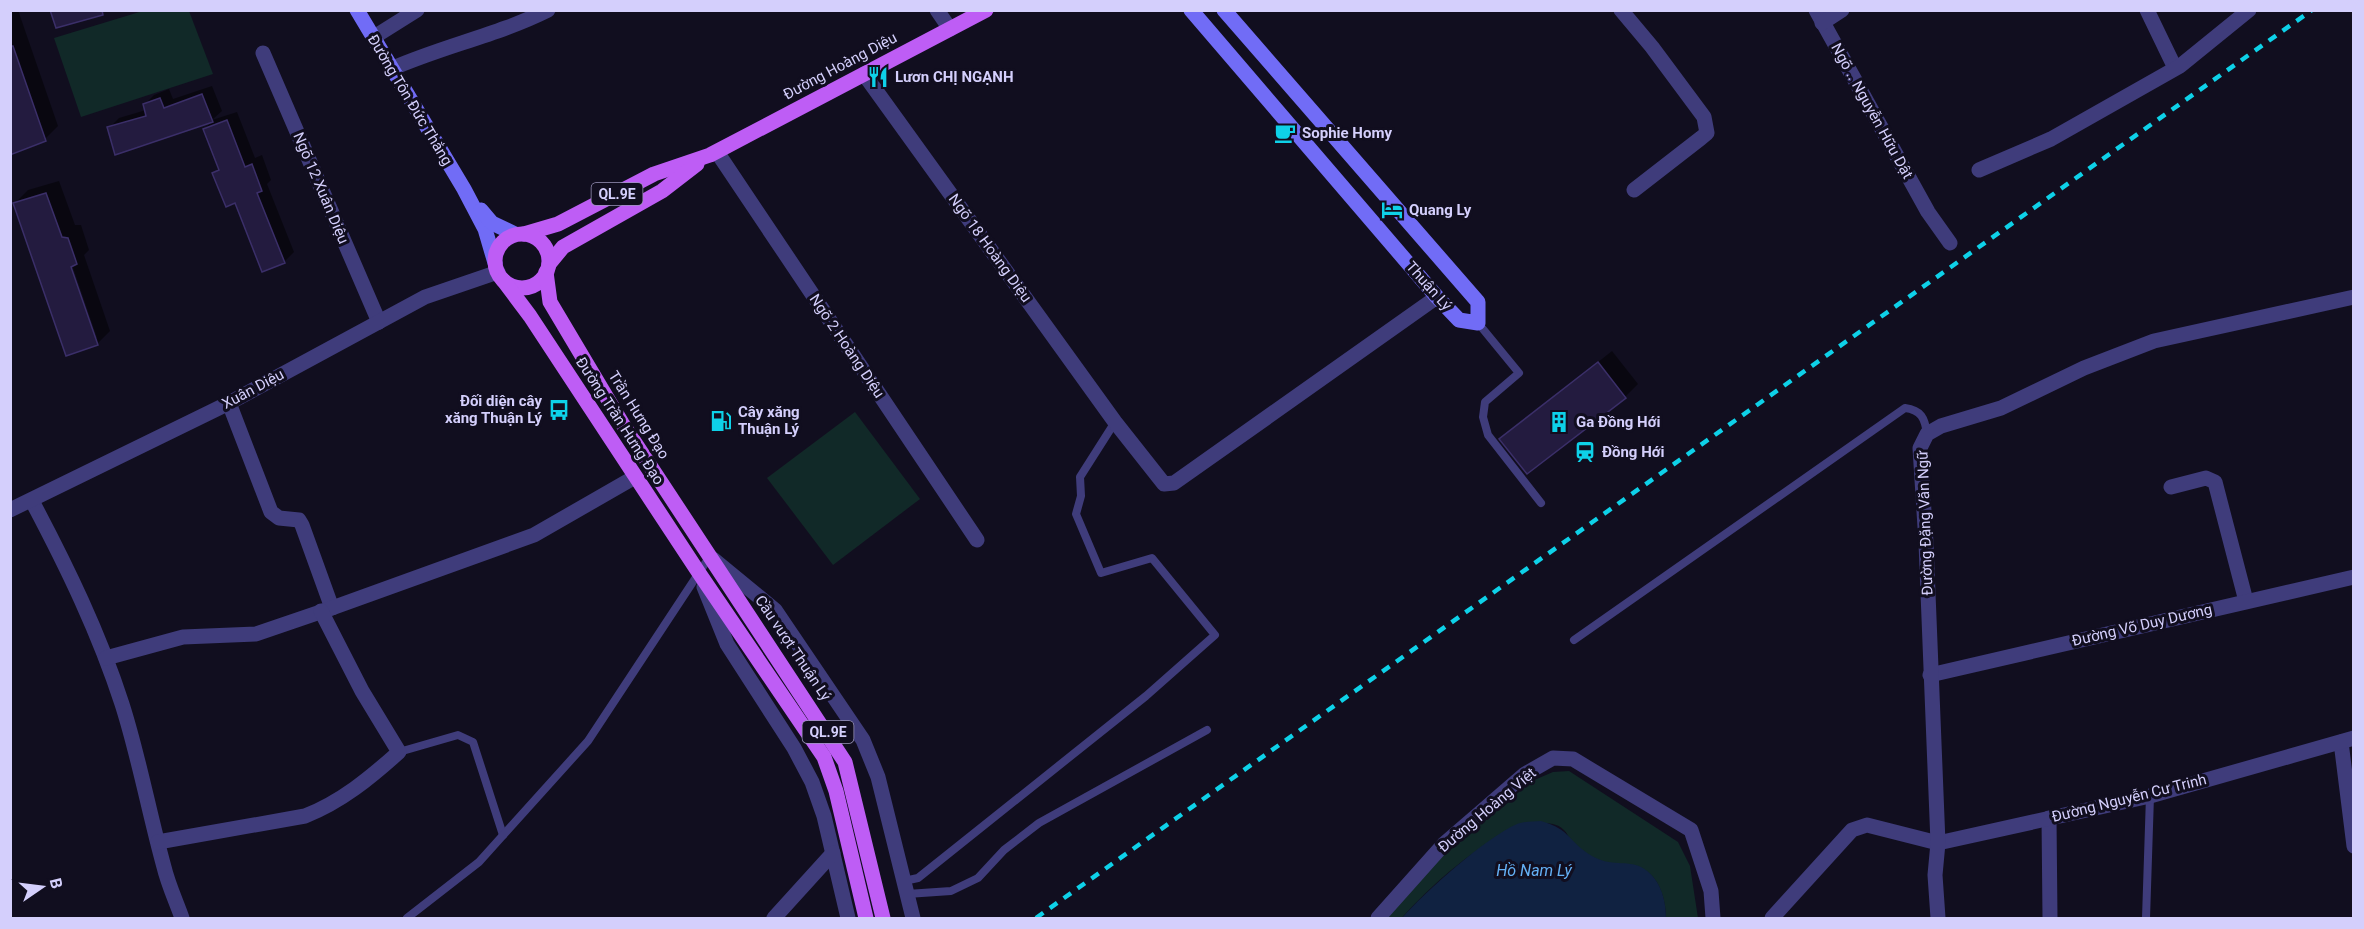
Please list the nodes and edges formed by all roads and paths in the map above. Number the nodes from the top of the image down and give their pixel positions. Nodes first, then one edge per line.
1 (357, 10) edge
2 (417, 10) edge
3 (548, 10) edge
4 (937, 10) edge
5 (986, 10) edge
6 (1191, 10) edge
7 (1224, 10) edge
8 (1621, 10) edge
9 (1842, 10) edge
10 (2147, 10) edge
11 (2249, 10) edge
12 (1819, 17) edge
13 (950, 29) junction
14 (374, 38) junction
15 (263, 53) dead end
16 (2175, 68) junction
17 (392, 69) junction
18 (864, 74) junction
19 (714, 153) junction
20 (1979, 170) dead end
21 (464, 189) junction
22 (1634, 190) dead end
23 (519, 234) junction
24 (1950, 243) dead end
25 (548, 268) junction
26 (498, 271) junction
27 (1437, 297) junction
28 (2354, 297) edge
29 (379, 322) junction
30 (1478, 323) junction
31 (229, 403) junction
32 (1115, 423) junction
33 (1927, 434) junction
34 (635, 477) junction
35 (2171, 487) dead end
36 (32, 501) junction
37 (1541, 503) dead end
38 (10, 510) edge
39 (977, 540) dead end
40 (710, 556) junction
41 (720, 570) joint
42 (2354, 577) edge
43 (703, 578) junction
44 (2246, 601) junction
45 (327, 610) junction
46 (1574, 640) dead end
47 (106, 658) junction
48 (1930, 675) junction
49 (1207, 730) dead end
50 (2347, 740) edge
51 (399, 752) junction
52 (2150, 796) junction
53 (2049, 818) junction
54 (503, 835) junction
55 (158, 842) junction
56 (1938, 843) junction
57 (2354, 846) edge
58 (833, 853) junction
59 (906, 888) junction
60 (182, 918) edge
61 (407, 918) edge
62 (774, 918) edge
63 (848, 918) edge
64 (866, 918) edge
65 (883, 918) edge
66 (913, 918) edge
67 (1378, 918) edge
68 (1713, 918) edge
69 (1772, 918) edge
70 (1938, 918) edge
71 (2050, 918) edge
72 (2146, 918) edge

1 - 14 street, Đường Tôn Đức Thắng
2 - 14 street
3 - 17 street
4 - 13 street
5 - 13 main road, Đường Hoàng Diệu / QL.9E
6 - 27 street, Thuận Lý
7 - 30 street, Thuận Lý
8 - 22 street
9 - 12 street
10 - 16 street
11 - 16 street
12 - 24 street, Ngõ .. Nguyễn Hữu Dật
13 - 18 main road, Đường Hoàng Diệu / QL.9E
14 - 17 street, Đường Tôn Đức Thắng
15 - 29 street, Ngõ 12 Xuân Diệu
16 - 20 street
17 - 21 street, Đường Tôn Đức Thắng
18 - 19 main road, Đường Hoàng Diệu / QL.9E
18 - 32 street, Ngõ 18 Hoàng Diệu
19 - 23 main road, Đường Hoàng Diệu / QL.9E
19 - 25 main road, Đường Hoàng Diệu / QL.9E
19 - 39 street, Ngõ 2 Hoàng Diệu
21 - 23 street
21 - 26 street
23 - 25 main road
23 - 26 main road
25 - 26 main road
25 - 40 main road, Trần Hưng Đạo / QL.9E
26 - 29 street, Xuân Diệu
26 - 34 main road, Đường Trần Hưng Đạo / QL.9E
27 - 30 street, Thuận Lý
27 - 32 street, Ngõ 18 Hoàng Diệu
28 - 33 street, Đường Đặng Văn Ngữ
29 - 31 street, Xuân Diệu
30 - 37 lane
31 - 36 street, Xuân Diệu
31 - 45 street
32 - 59 lane
33 - 46 lane
33 - 48 street, Đường Đặng Văn Ngữ
34 - 43 main road, Đường Trần Hưng Đạo / QL.9E
34 - 45 street
35 - 44 street
36 - 38 street, Xuân Diệu
36 - 47 street
40 - 41 main road, Trần Hưng Đạo / QL.9E
40 - 43 lane
40 - 59 street
41 - 65 main road, Cầu vượt Thuận Lý / QL.9E
42 - 44 street, Đường Võ Duy Dương
43 - 54 lane
43 - 58 street
43 - 64 main road, QL.9E
44 - 48 street, Đường Võ Duy Dương
45 - 47 street
45 - 51 street
47 - 55 street
48 - 56 street, Đường Đặng Văn Ngữ
49 - 59 lane
50 - 52 street, Đường Nguyễn Cư Trinh
50 - 57 street
51 - 54 lane
51 - 55 street
52 - 53 street, Đường Nguyễn Cư Trinh
52 - 72 lane
53 - 56 street, Đường Nguyễn Cư Trinh
53 - 71 street
54 - 61 lane
55 - 60 street
56 - 69 street
56 - 70 street, Đường Đặng Văn Ngữ
58 - 62 street
58 - 63 street
59 - 66 street
67 - 68 street, Đường Hoàng Việt

